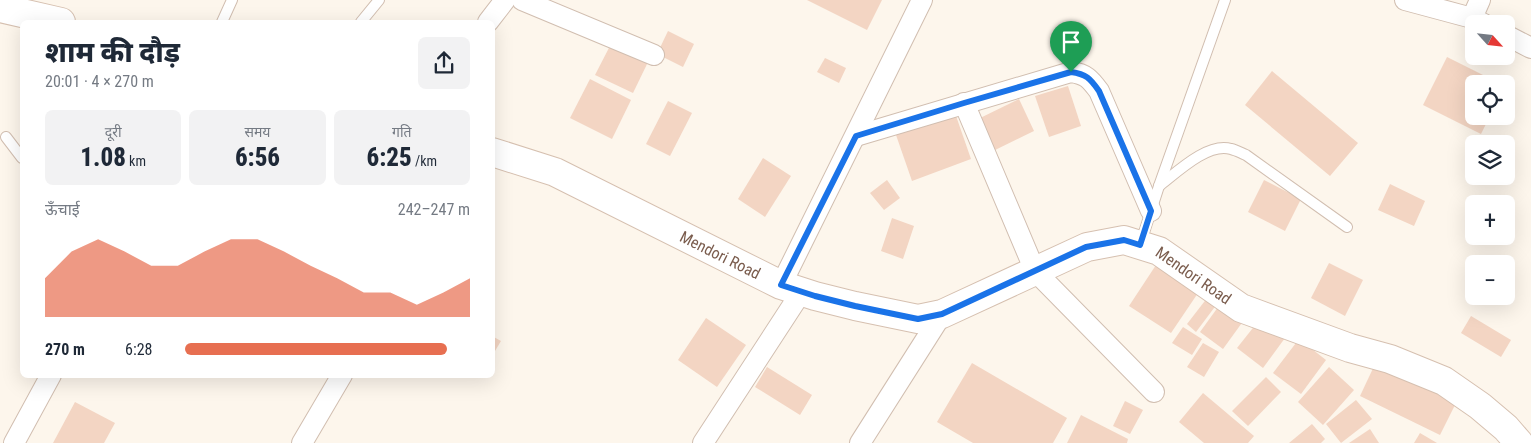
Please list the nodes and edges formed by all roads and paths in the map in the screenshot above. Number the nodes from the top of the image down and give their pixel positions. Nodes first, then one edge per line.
1 (232, 0) edge
2 (379, 0) edge
3 (505, 0) edge
4 (522, 0) edge
5 (922, 0) edge
6 (1225, 0) edge
7 (1405, 0) edge
8 (0, 8) edge
9 (1478, 14) edge
10 (52, 20) edge
11 (223, 20) edge
12 (363, 20) edge
13 (490, 20) edge
14 (1515, 40) edge
15 (1531, 48) edge
16 (654, 55) dead end
17 (964, 103) junction
18 (856, 136) junction
19 (6, 137) dead end
20 (495, 153) edge
21 (20, 155) edge
22 (1158, 186) junction
23 (1151, 211) junction
24 (1348, 227) dead end
25 (1140, 245) junction
26 (1035, 271) junction
27 (792, 288) junction
28 (942, 314) junction
29 (49, 378) edge
30 (340, 378) edge
31 (1154, 392) dead end
32 (307, 441) edge
33 (14, 443) edge
34 (703, 443) edge
35 (860, 443) edge
36 (1519, 443) edge

1 - 11 lane
2 - 12 lane
3 - 13 street
4 - 16 street
5 - 18 street
6 - 22 lane
7 - 9 street
8 - 10 main road
14 - 15 street
17 - 18 street
17 - 23 street
17 - 26 street
18 - 27 street
19 - 21 lane
20 - 27 main road, Mendori Road
22 - 23 lane
22 - 24 lane
23 - 25 lane
25 - 26 main road, Mendori Road
25 - 36 main road, Mendori Road
26 - 28 main road, Mendori Road
26 - 31 street
27 - 28 main road, Mendori Road
27 - 34 street
28 - 35 street
29 - 33 street
30 - 32 street

